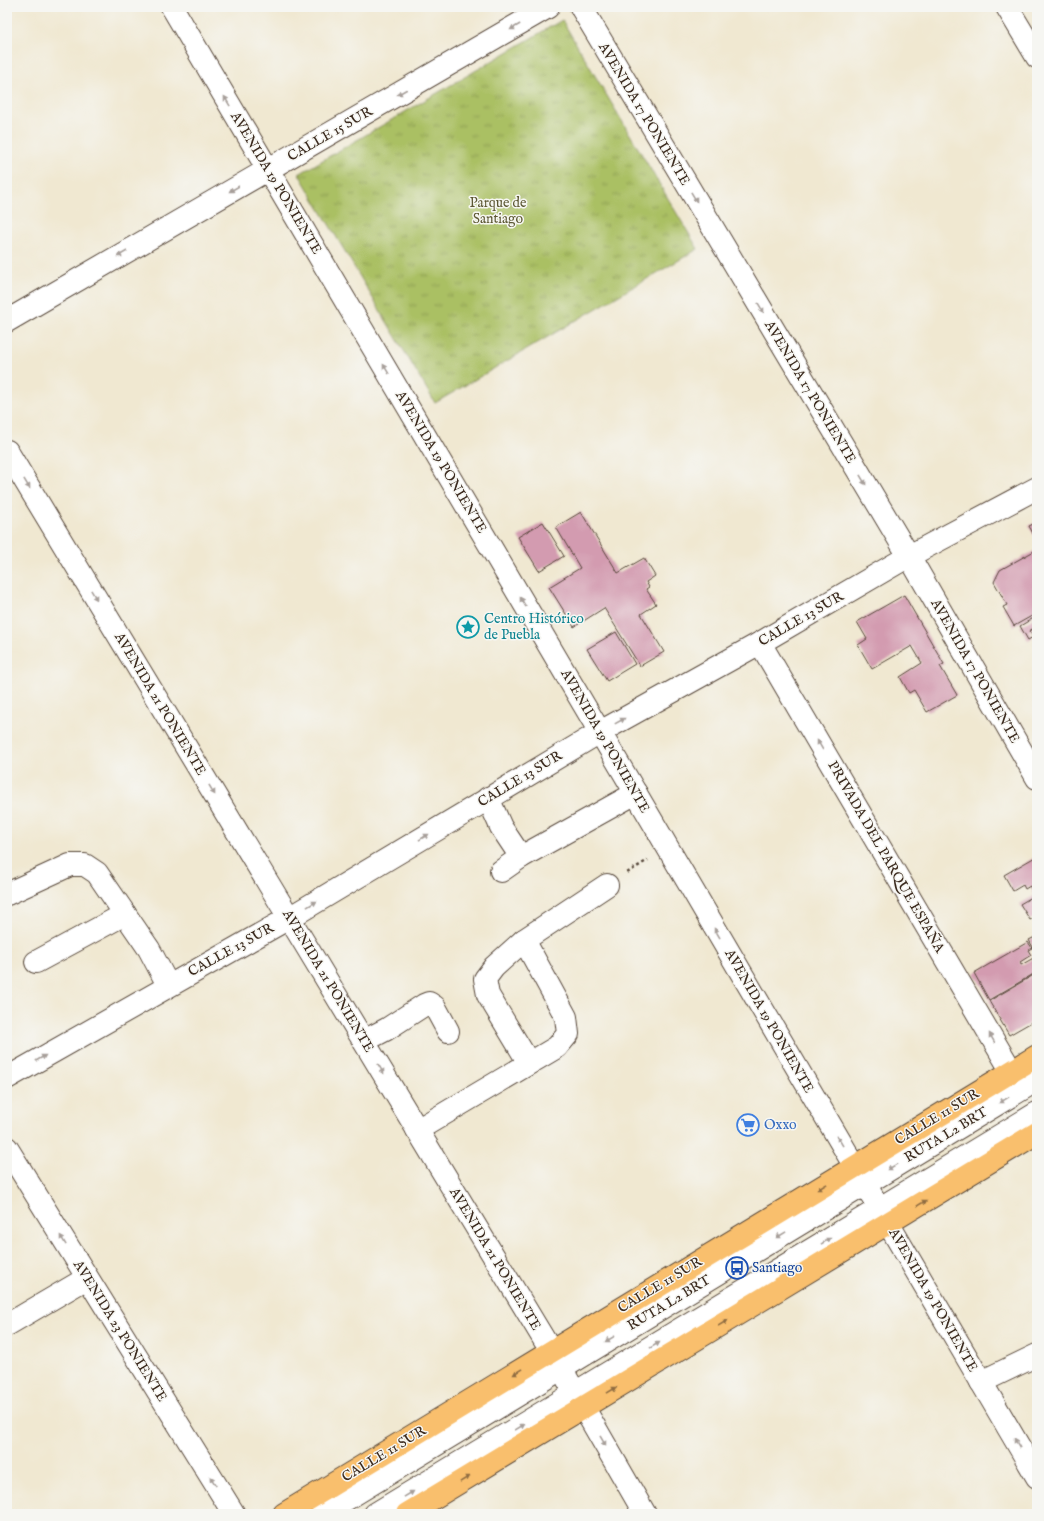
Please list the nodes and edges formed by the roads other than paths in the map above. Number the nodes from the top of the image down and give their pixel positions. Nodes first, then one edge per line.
1 (172, 7) edge
2 (548, 7) edge
3 (581, 7) edge
4 (1007, 7) edge
5 (1037, 57) edge
6 (268, 170) junction
7 (7, 321) edge
8 (7, 451) edge
9 (1037, 488) edge
10 (909, 556) junction
11 (760, 643) junction
12 (600, 732) junction
13 (1037, 778) edge
14 (636, 793) junction
15 (488, 798) junction
16 (521, 857) junction
17 (501, 871) dead end
18 (615, 880) road end
19 (7, 894) edge
20 (125, 914) junction
21 (290, 918) junction
22 (524, 940) junction
23 (36, 962) dead end
24 (168, 985) junction
25 (448, 1031) dead end
26 (364, 1042) junction
27 (1037, 1056) edge
28 (529, 1063) junction
29 (1012, 1072) junction
30 (7, 1078) edge
31 (1037, 1080) edge
32 (1037, 1113) edge
33 (417, 1130) junction
34 (1037, 1133) edge
35 (7, 1148) edge
36 (860, 1176) junction
37 (884, 1216) junction
38 (87, 1278) junction
39 (7, 1325) edge
40 (556, 1360) junction
41 (1034, 1363) edge
42 (981, 1382) junction
43 (580, 1400) junction
44 (1037, 1477) edge
45 (234, 1514) edge
46 (284, 1514) edge
47 (322, 1514) edge
48 (376, 1514) edge
49 (408, 1514) edge
50 (645, 1514) edge

6 -> 1 street, AVENIDA 19 PONIENTE
2 -> 6 street, CALLE 15 SUR
3 -> 10 street, AVENIDA 17 PONIENTE
4 - 5 street
6 -> 7 street, CALLE 15 SUR
12 -> 6 street, AVENIDA 19 PONIENTE
8 -> 21 street, AVENIDA 21 PONIENTE
9 - 10 street, CALLE 13 SUR
10 - 11 street, CALLE 13 SUR
10 - 13 street, AVENIDA 17 PONIENTE
12 -> 11 street, CALLE 13 SUR
29 -> 11 street, PRIVADA DEL PARQUE ESPAÑA
12 - 14 street, AVENIDA 19 PONIENTE
12 - 15 street, CALLE 13 SUR
14 - 16 street
36 -> 14 street, AVENIDA 19 PONIENTE
15 - 16 street
21 -> 15 street, CALLE 13 SUR
16 - 17 street
18 - 22 street
19 - 20 street
20 - 23 street
20 - 24 street
21 - 24 street, CALLE 13 SUR
21 - 26 street, AVENIDA 21 PONIENTE
22 - 28 street
22 - 28 street
30 -> 24 street, CALLE 13 SUR
25 - 26 street
26 -> 33 street, AVENIDA 21 PONIENTE
27 - 29 main road, CALLE 11 SUR
28 - 33 street
29 - 36 main road, CALLE 11 SUR
31 -> 36 street, RUTA L2 BRT
32 - 37 street, RUTA L2 BRT
33 - 40 street, AVENIDA 21 PONIENTE
37 -> 34 main road
38 -> 35 street, AVENIDA 23 PONIENTE
36 - 37 street, AVENIDA 19 PONIENTE
36 -> 40 main road, CALLE 11 SUR
37 - 42 street, AVENIDA 19 PONIENTE
43 -> 37 main road
38 - 39 street
45 -> 38 street, AVENIDA 23 PONIENTE
40 - 43 street, AVENIDA 21 PONIENTE
40 -> 46 main road, CALLE 11 SUR
40 - 47 street
41 - 42 street
44 -> 42 street, AVENIDA 19 PONIENTE
48 -> 43 street
49 -> 43 main road
43 -> 50 street, AVENIDA 21 PONIENTE

